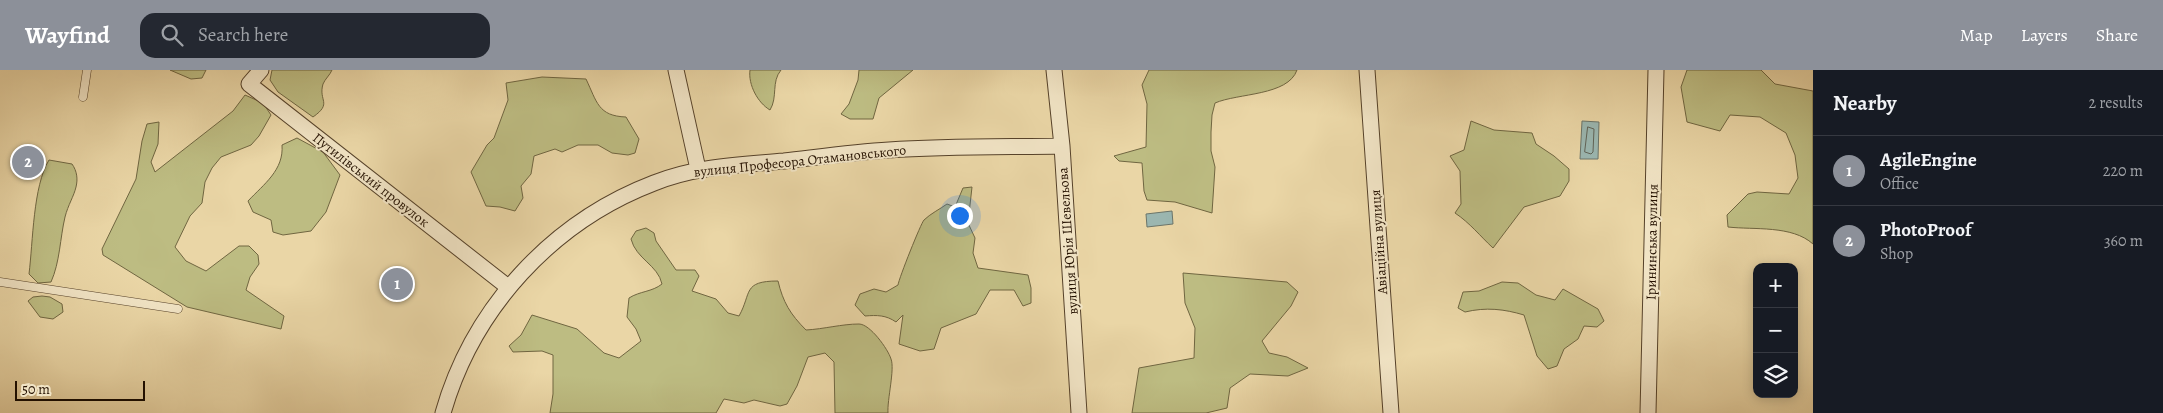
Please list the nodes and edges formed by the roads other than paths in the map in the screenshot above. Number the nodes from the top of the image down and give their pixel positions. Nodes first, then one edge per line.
1 (87, 70) edge
2 (261, 70) edge
3 (676, 70) edge
4 (1054, 70) edge
5 (1368, 70) edge
6 (1656, 70) edge
7 (83, 97) dead end
8 (1062, 146) junction
9 (698, 169) junction
10 (0, 282) edge
11 (508, 287) junction
12 (178, 309) dead end
13 (443, 413) edge
14 (1079, 413) edge
15 (1391, 413) edge
16 (1648, 413) edge

1 - 7 lane
2 - 11 street, Путилівський провулок
3 - 9 street
4 - 8 street, вулиця Юрія Шевельова
5 - 15 street, Авіаційна вулиця
6 - 16 street, Ірининська вулиця
8 - 9 street, вулиця Професора Отамановського
8 - 14 street, вулиця Юрія Шевельова
9 - 11 street, вулиця Професора Отамановського
10 - 12 lane
11 - 13 street, вулиця Професора Отамановського

